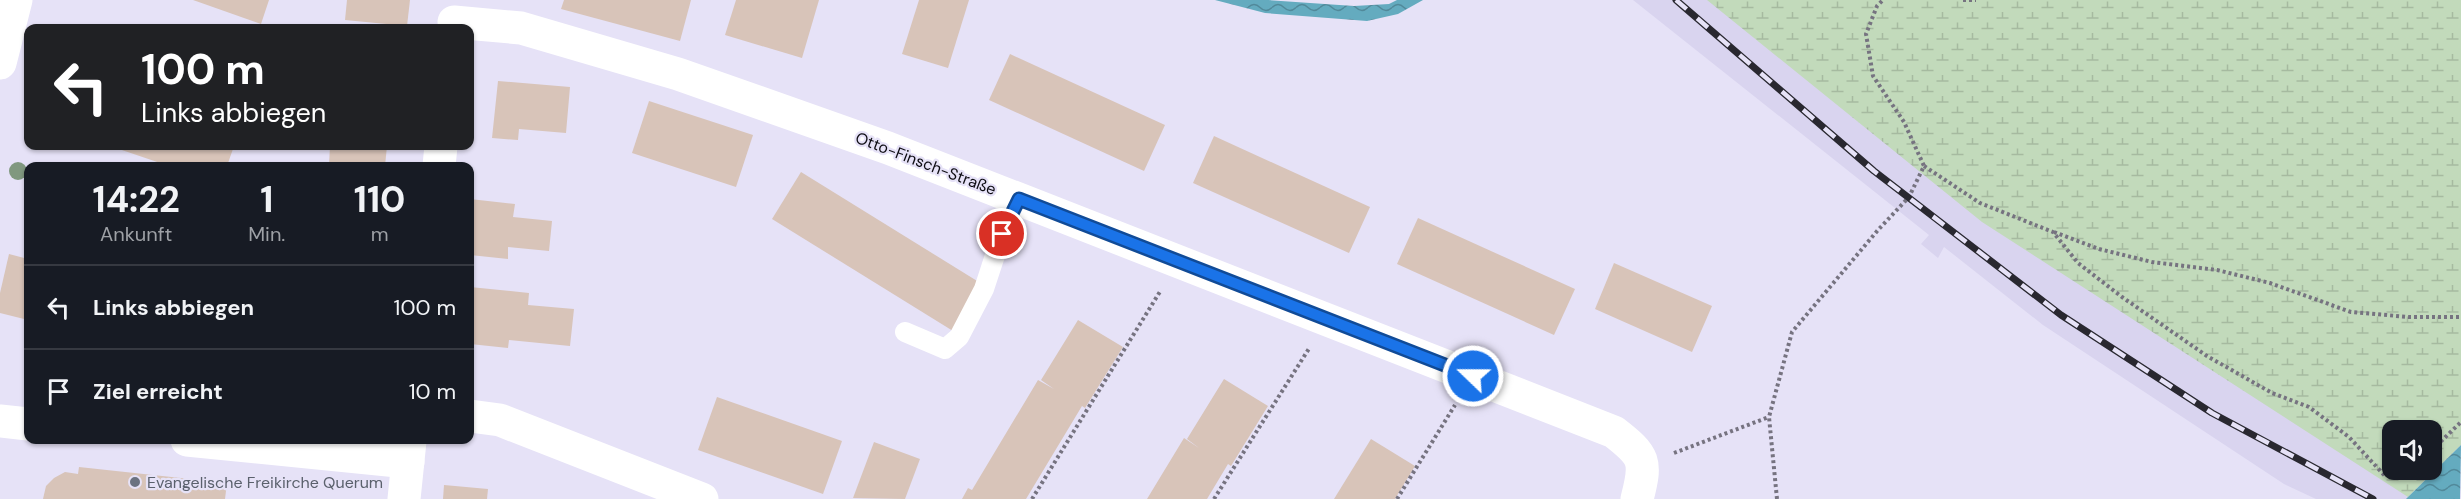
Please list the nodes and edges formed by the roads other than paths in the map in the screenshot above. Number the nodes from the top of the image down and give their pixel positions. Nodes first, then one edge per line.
1 (16, 0) edge
2 (455, 17) edge
3 (0, 63) edge
4 (1019, 199) junction
5 (905, 332) dead end
6 (474, 417) edge
7 (0, 421) edge
8 (24, 424) edge
9 (268, 444) edge
10 (409, 451) edge
11 (404, 499) edge
12 (702, 499) edge
13 (1637, 499) edge

1 - 3 street
2 - 4 street, Otto-Finsch-Straße
4 - 5 lane
4 - 13 street, Otto-Finsch-Straße
6 - 12 street
7 - 8 street
9 - 10 street
10 - 11 street

